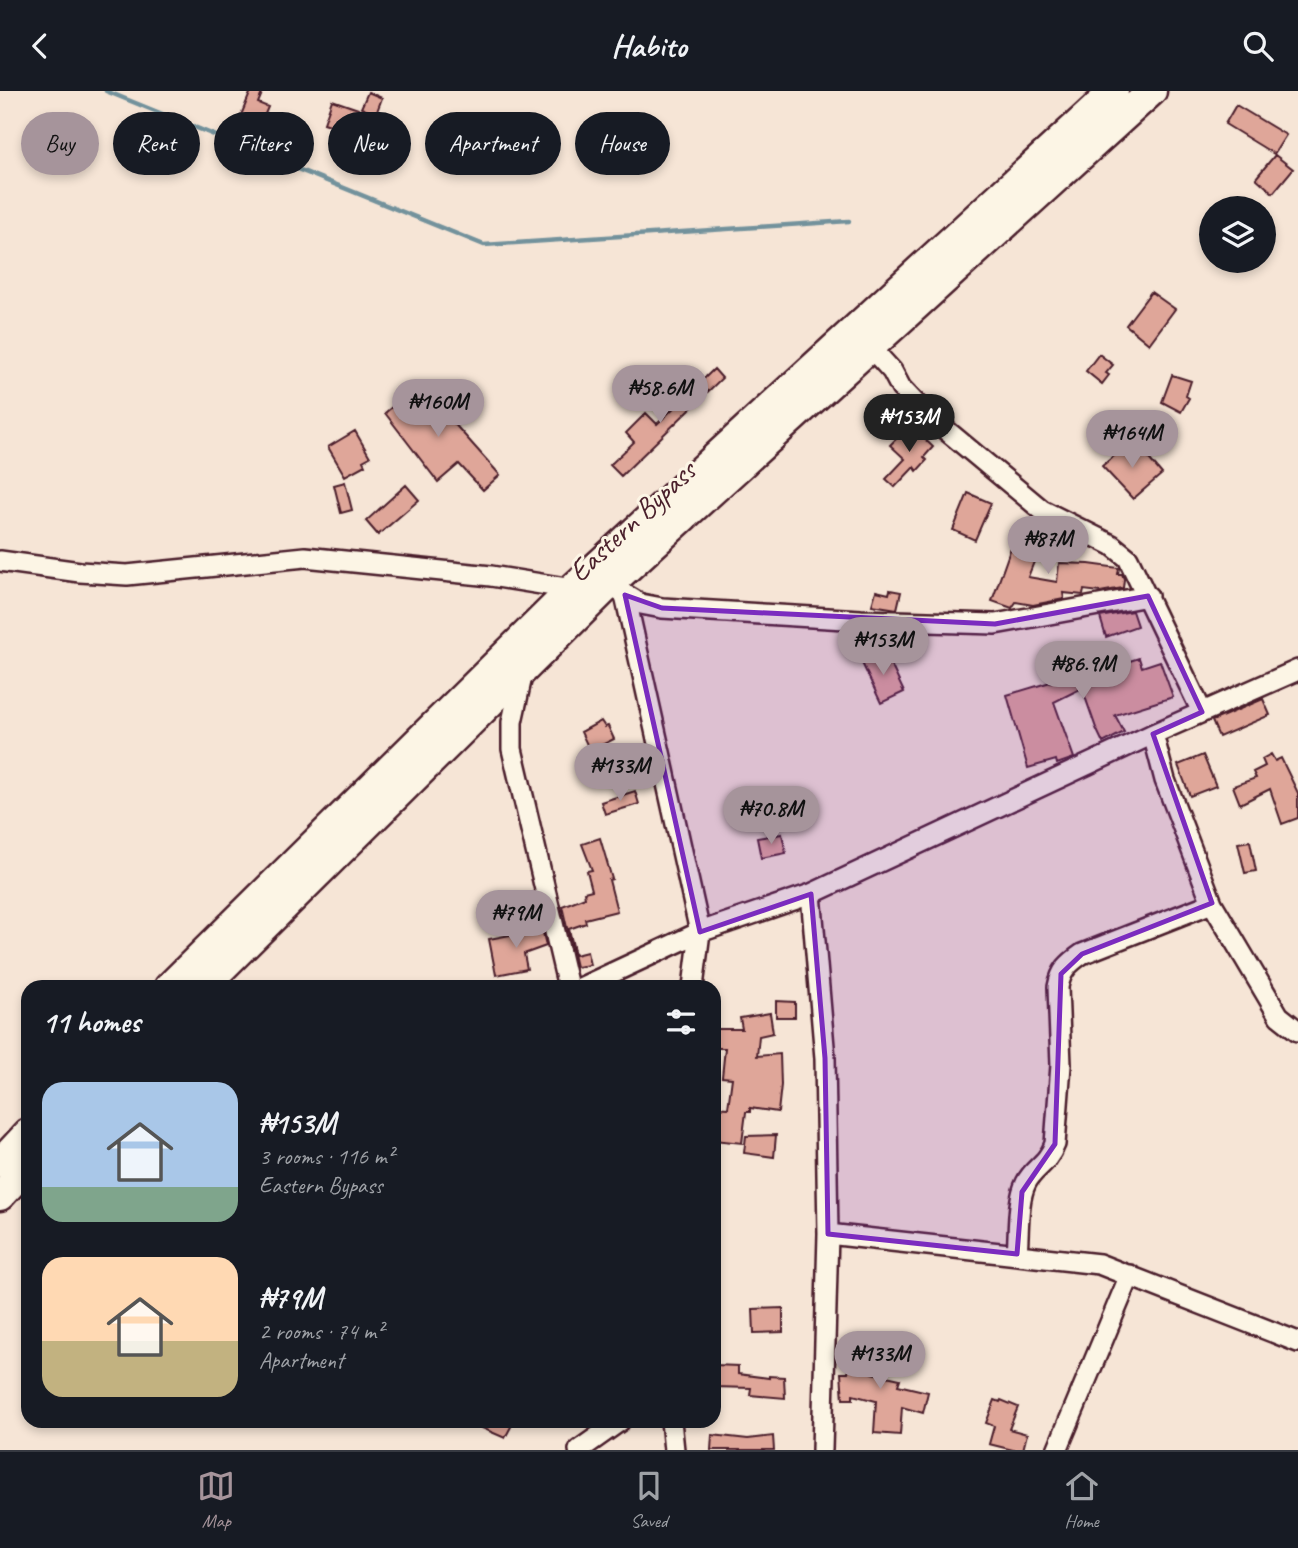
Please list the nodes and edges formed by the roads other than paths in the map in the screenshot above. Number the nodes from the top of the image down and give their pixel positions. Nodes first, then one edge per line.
1 (1114, 91) edge
2 (1152, 91) edge
3 (871, 348) junction
4 (0, 561) edge
5 (572, 589) junction
6 (617, 590) junction
7 (1148, 596) junction
8 (1298, 670) edge
9 (523, 672) junction
10 (1202, 712) junction
11 (1153, 734) junction
12 (811, 894) junction
13 (1212, 903) junction
14 (700, 932) junction
15 (176, 980) edge
16 (210, 980) edge
17 (566, 980) edge
18 (597, 980) edge
19 (693, 980) edge
20 (1298, 1031) edge
21 (21, 1140) edge
22 (0, 1163) edge
23 (21, 1174) edge
24 (0, 1196) edge
25 (828, 1234) junction
26 (1017, 1254) junction
27 (1130, 1275) junction
28 (1298, 1342) edge
29 (610, 1428) edge
30 (672, 1428) edge
31 (579, 1450) edge
32 (674, 1450) edge
33 (822, 1450) edge
34 (1057, 1450) edge

1 - 5 highway, Eastern Bypass
2 - 3 highway, Eastern Bypass
3 - 6 highway, Eastern Bypass
3 - 7 street
4 - 5 street
5 - 15 highway, Eastern Bypass
6 - 7 street
6 - 9 highway, Eastern Bypass
6 - 14 street
7 - 10 street
8 - 10 street
9 - 16 highway, Eastern Bypass
9 - 17 street
10 - 11 street
11 - 12 street
11 - 13 street
12 - 14 street
12 - 25 street
13 - 20 street
13 - 26 street
14 - 18 street
14 - 19 street
21 - 22 highway
23 - 24 highway
25 - 26 street
25 - 33 street
26 - 27 street
27 - 28 street
27 - 34 street
29 - 31 street
30 - 32 street

